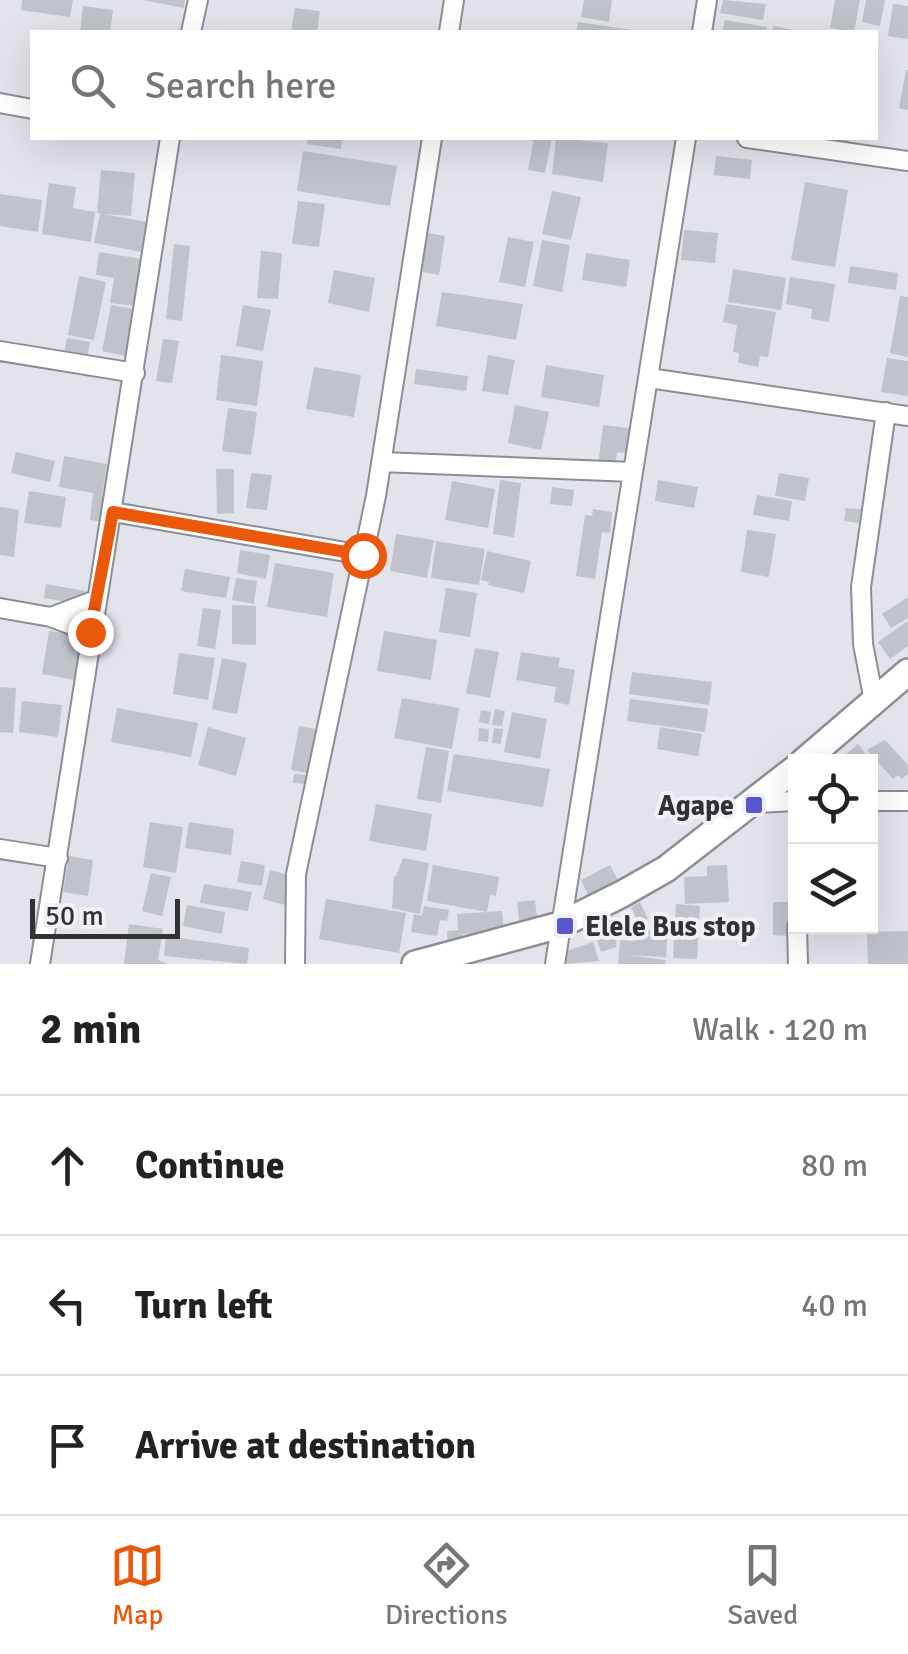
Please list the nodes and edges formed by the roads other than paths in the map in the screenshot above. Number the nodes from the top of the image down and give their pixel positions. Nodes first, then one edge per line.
1 (198, 0) edge
2 (454, 0) edge
3 (708, 0) edge
4 (191, 30) edge
5 (449, 30) edge
6 (702, 30) edge
7 (0, 103) edge
8 (30, 108) edge
9 (170, 140) edge
10 (432, 140) edge
11 (686, 140) edge
12 (760, 140) edge
13 (908, 162) edge
14 (0, 350) edge
15 (135, 373) junction
16 (649, 378) junction
17 (886, 412) junction
18 (908, 416) edge
19 (381, 462) junction
20 (633, 472) junction
21 (113, 512) junction
22 (363, 555) junction
23 (96, 600) junction
24 (0, 608) edge
25 (51, 616) junction
26 (90, 632) junction
27 (908, 672) edge
28 (874, 701) junction
29 (812, 754) edge
30 (788, 775) edge
31 (878, 801) edge
32 (908, 801) edge
33 (788, 802) edge
34 (754, 804) junction
35 (0, 850) edge
36 (58, 858) junction
37 (560, 925) junction
38 (797, 934) edge
39 (40, 964) edge
40 (296, 964) edge
41 (415, 964) edge
42 (555, 964) edge
43 (798, 964) edge

1 - 4 street
2 - 5 street
3 - 6 street
7 - 8 street
9 - 15 street
10 - 19 street
11 - 16 street
12 - 13 street
14 - 15 street
15 - 21 street
16 - 17 street
16 - 20 street
17 - 18 street
17 - 28 street
19 - 20 street
19 - 22 street
20 - 37 street
21 - 22 street
21 - 23 street
22 - 40 street
23 - 25 street
23 - 26 street
24 - 25 street
25 - 26 street
26 - 36 street
27 - 28 street
28 - 29 street
30 - 34 street
31 - 32 street
33 - 34 street
34 - 37 street
35 - 36 street
36 - 39 street
37 - 41 street
37 - 42 street
38 - 43 street

